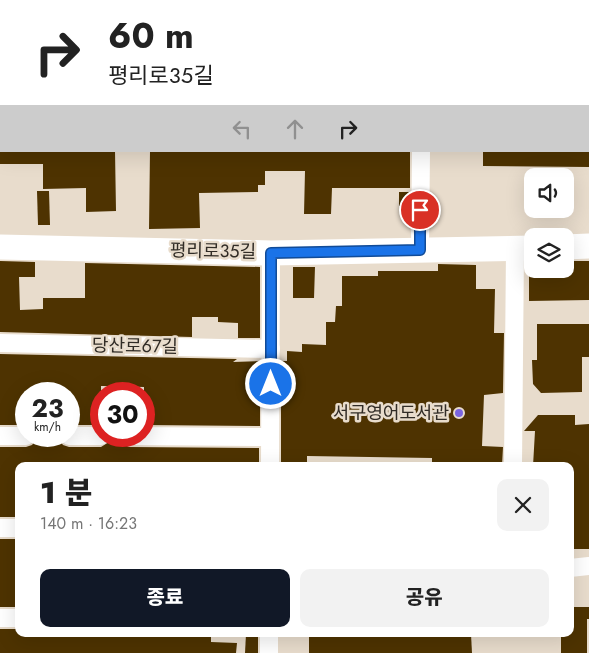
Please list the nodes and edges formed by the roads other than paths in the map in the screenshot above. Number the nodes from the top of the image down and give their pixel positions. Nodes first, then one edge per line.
1 (421, 152) edge
2 (0, 246) edge
3 (589, 246) edge
4 (574, 247) edge
5 (524, 249) edge
6 (420, 250) junction
7 (271, 253) junction
8 (0, 343) edge
9 (271, 349) junction
10 (0, 436) edge
11 (15, 436) edge
12 (155, 436) edge
13 (270, 437) junction
14 (270, 462) edge
15 (513, 462) edge
16 (0, 528) edge
17 (15, 528) edge
18 (589, 566) edge
19 (574, 568) edge
20 (0, 618) edge
21 (15, 618) edge
22 (269, 637) edge
23 (269, 653) edge

1 - 6 street
2 - 7 street, 평리로35길
3 - 4 street
5 - 6 street, 평리로35길
5 - 15 street, 평리로35길
6 - 7 street, 평리로35길
7 - 9 street
8 - 9 street, 당산로67길
9 - 13 street
10 - 11 street
12 - 13 street
13 - 14 street
16 - 17 street
18 - 19 street
20 - 21 street
22 - 23 street

